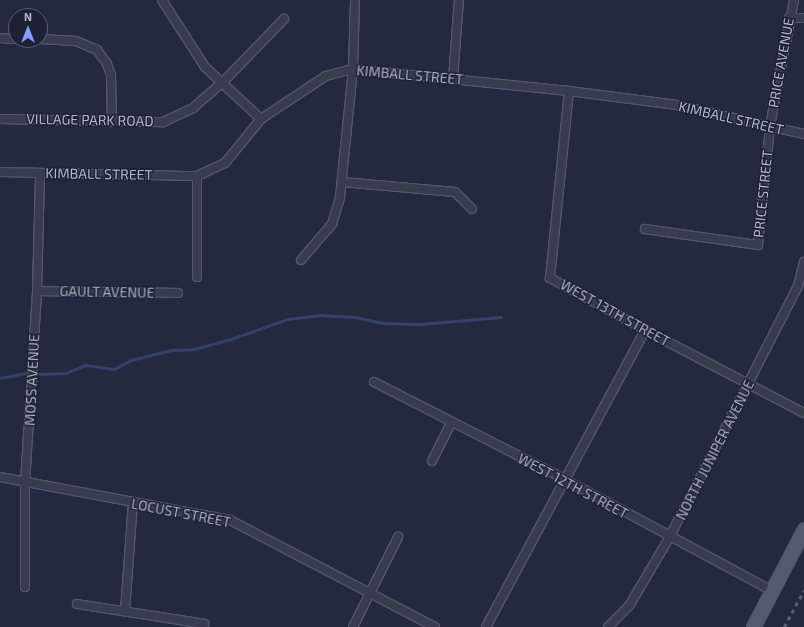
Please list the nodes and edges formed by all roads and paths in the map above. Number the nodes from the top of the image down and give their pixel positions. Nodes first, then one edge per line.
1 (162, 0) edge
2 (355, 0) edge
3 (459, 0) edge
4 (794, 0) edge
5 (789, 18) junction
6 (804, 18) edge
7 (284, 19) dead end
8 (48, 40) edge
9 (353, 69) junction
10 (453, 79) junction
11 (223, 82) junction
12 (569, 91) junction
13 (261, 118) junction
14 (0, 119) edge
15 (112, 122) junction
16 (770, 126) junction
17 (804, 134) edge
18 (0, 172) edge
19 (40, 174) junction
20 (197, 176) junction
21 (342, 182) junction
22 (472, 209) dead end
23 (646, 229) dead end
24 (301, 260) dead end
25 (804, 262) edge
26 (197, 277) dead end
27 (37, 291) junction
28 (178, 293) dead end
29 (644, 330) junction
30 (374, 382) dead end
31 (748, 384) junction
32 (804, 413) edge
33 (451, 423) junction
34 (432, 462) dead end
35 (0, 477) edge
36 (566, 480) junction
37 (25, 483) junction
38 (133, 503) junction
39 (804, 530) edge
40 (398, 537) dead end
41 (670, 538) junction
42 (25, 586) dead end
43 (772, 591) junction
44 (368, 593) junction
45 (77, 604) dead end
46 (125, 611) junction
47 (204, 624) dead end
48 (353, 627) edge
49 (435, 627) edge
50 (486, 627) edge
51 (608, 627) edge
52 (753, 627) edge

1 - 11 street
2 - 9 street
3 - 10 street
4 - 5 street, PRICE AVENUE
5 - 6 street
5 - 16 street, PRICE AVENUE
7 - 11 street, VILLAGE PARK ROAD
8 - 15 street
9 - 10 street, KIMBALL STREET
9 - 13 street, KIMBALL STREET
9 - 21 street
10 - 12 street, KIMBALL STREET
11 - 13 street
11 - 15 street, VILLAGE PARK ROAD
12 - 16 street, KIMBALL STREET
12 - 29 street, WEST 13TH STREET
13 - 20 street, KIMBALL STREET
14 - 15 street, VILLAGE PARK ROAD
16 - 17 street, KIMBALL STREET
16 - 23 street, PRICE STREET
18 - 19 street, KIMBALL STREET
19 - 20 street, KIMBALL STREET
19 - 27 street, MOSS AVENUE
20 - 26 street
21 - 22 street
21 - 24 street
25 - 31 street, NORTH JUNIPER AVENUE
27 - 28 street, GAULT AVENUE
27 - 37 street, MOSS AVENUE
29 - 31 street, WEST 13TH STREET
29 - 36 street
30 - 33 street, WEST 12TH STREET
31 - 32 street, WEST 13TH STREET
31 - 41 street, NORTH JUNIPER AVENUE
33 - 34 street
33 - 36 street, WEST 12TH STREET
35 - 37 street, LOCUST STREET
36 - 41 street, WEST 12TH STREET
36 - 50 street
37 - 38 street, LOCUST STREET
37 - 42 street, MOSS AVENUE
38 - 44 street, LOCUST STREET
38 - 46 street
39 - 43 main road
40 - 44 street
41 - 43 street, WEST 12TH STREET
41 - 51 street, NORTH JUNIPER AVENUE
43 - 52 main road
44 - 48 street
44 - 49 street, LOCUST STREET
45 - 46 street
46 - 47 street

